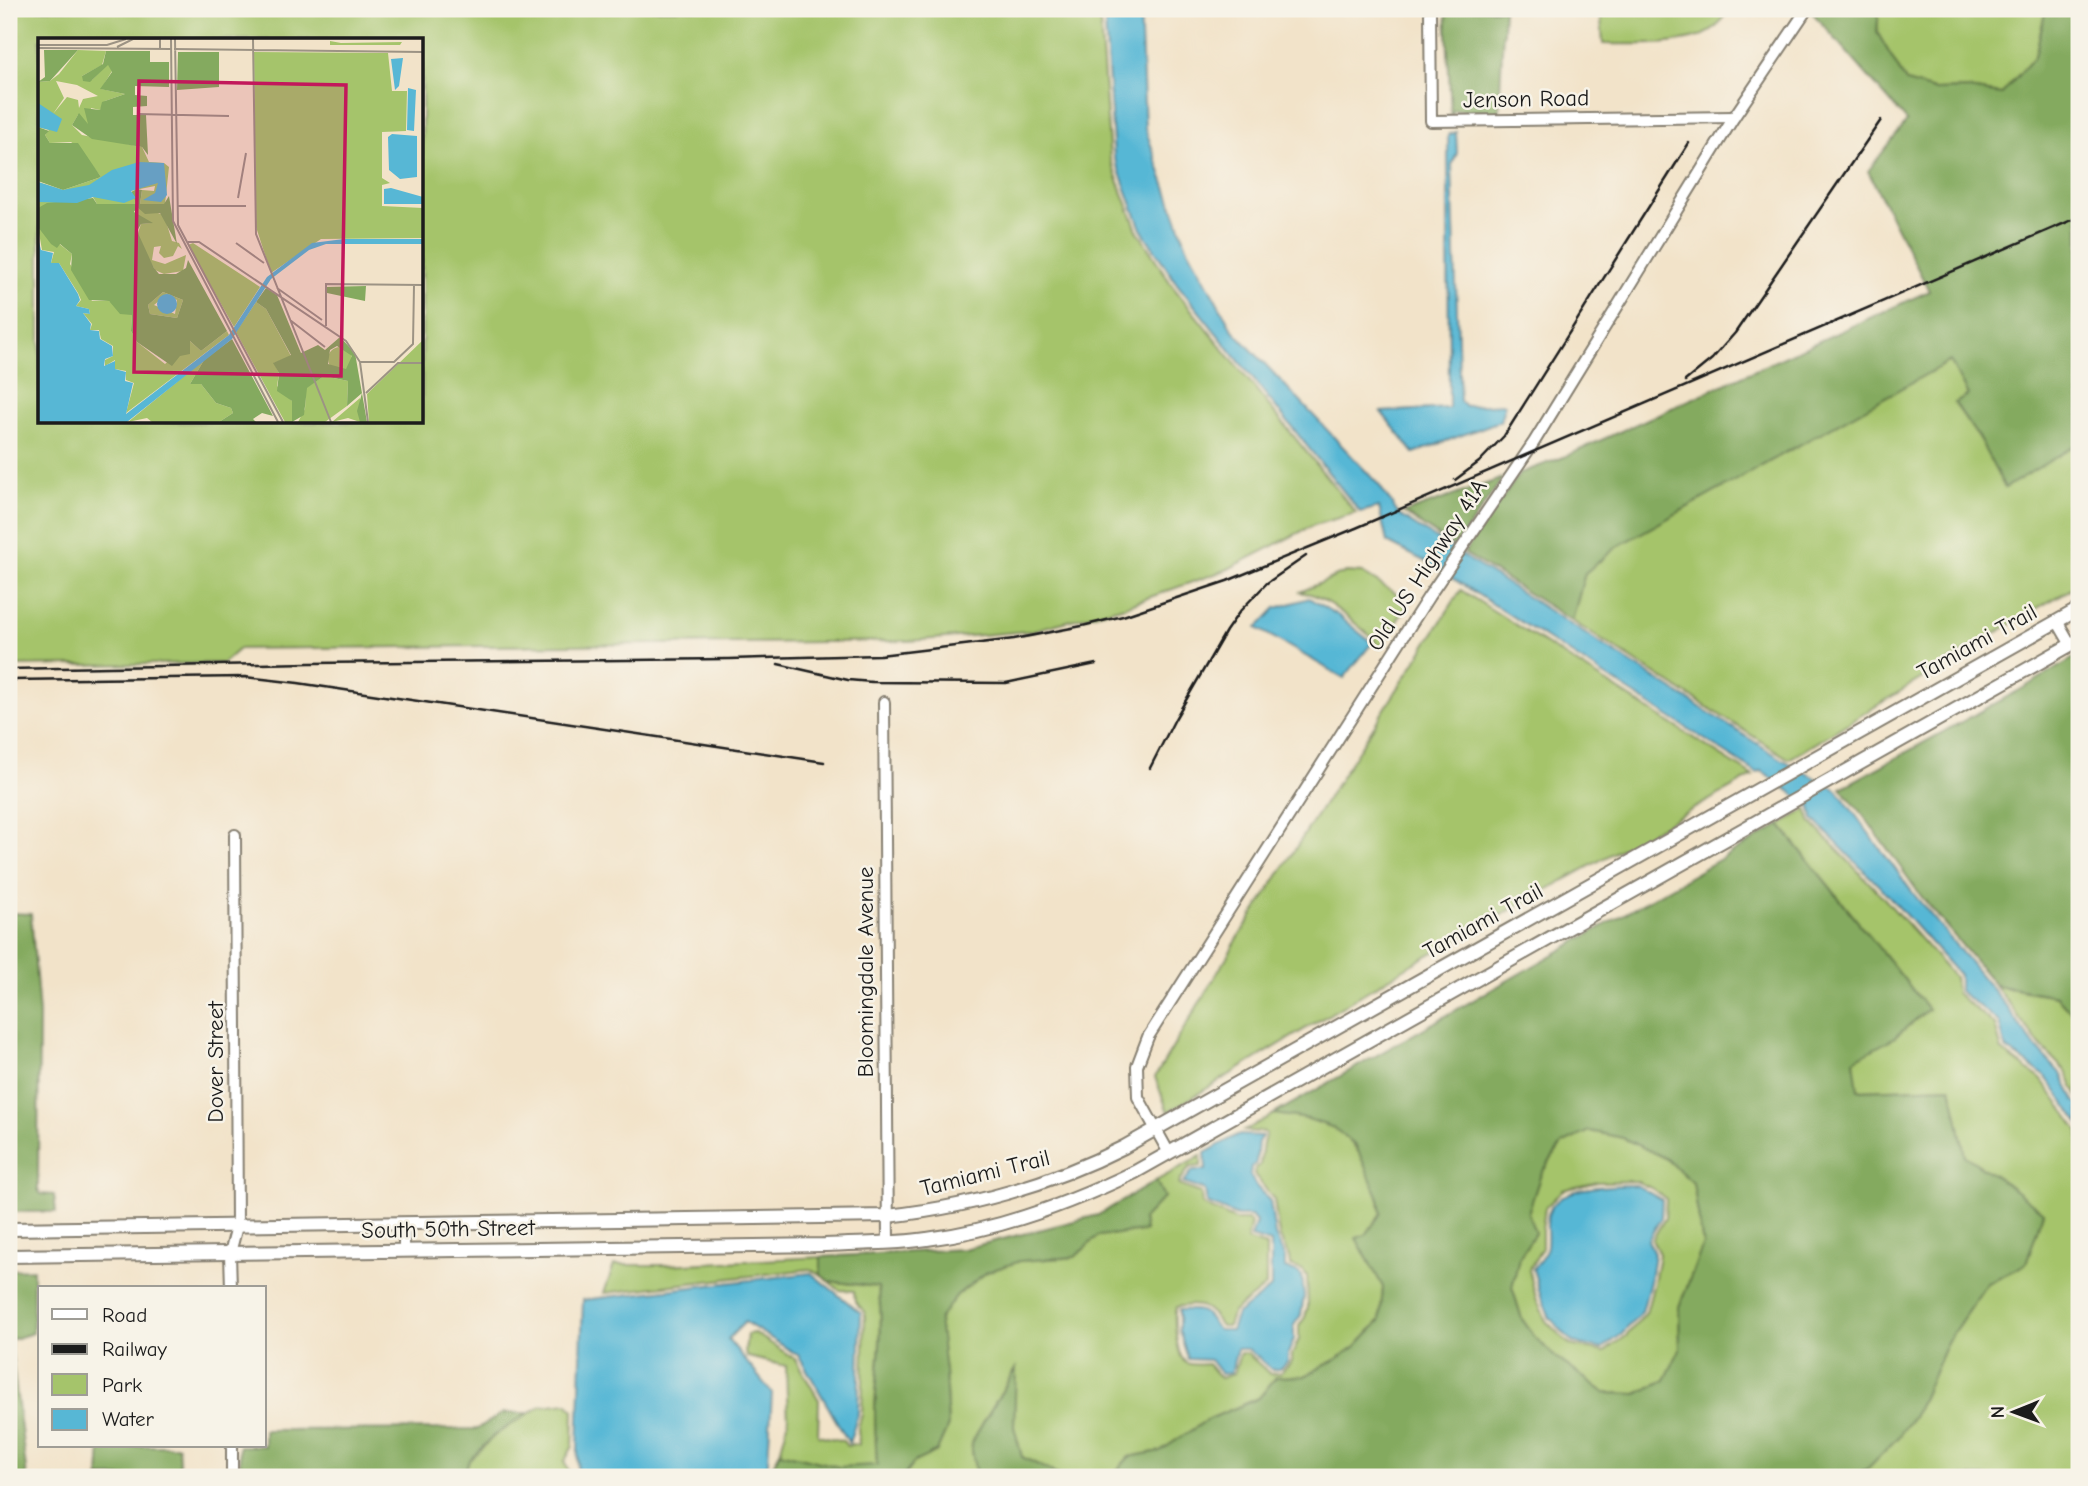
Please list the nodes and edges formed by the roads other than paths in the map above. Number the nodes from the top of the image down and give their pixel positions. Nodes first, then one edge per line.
1 (1430, 9) edge
2 (1807, 9) edge
3 (1734, 117) junction
4 (2079, 609) edge
5 (2057, 621) junction
6 (2075, 643) edge
7 (884, 702) dead end
8 (235, 835) dead end
9 (1156, 1130) junction
10 (1169, 1153) junction
11 (887, 1216) junction
12 (404, 1223) junction
13 (237, 1226) junction
14 (9, 1230) edge
15 (888, 1242) junction
16 (404, 1251) junction
17 (230, 1253) junction
18 (9, 1256) edge
19 (231, 1286) edge
20 (232, 1448) edge
21 (233, 1477) edge

1 - 3 street, Jenson Road
2 - 3 street, Old US Highway 41A
3 - 9 street, Old US Highway 41A
4 - 5 main road, Tamiami Trail
5 - 6 street
5 - 9 main road, Tamiami Trail
6 - 10 main road, Tamiami Trail
7 - 11 street, Bloomingdale Avenue
8 - 13 street, Dover Street
9 - 10 street, Old US Highway 41A
9 - 11 main road, Tamiami Trail
10 - 15 main road, Tamiami Trail
11 - 12 main road, South 50th Street
11 - 15 street, Bloomingdale Avenue
12 - 13 main road, South 50th Street
12 - 16 street
13 - 14 main road, South 50th Street
13 - 17 street, Dover Street
15 - 16 main road, South 50th Street
16 - 17 main road, South 50th Street
17 - 18 main road, South 50th Street
17 - 19 street, Dover Street
20 - 21 street

